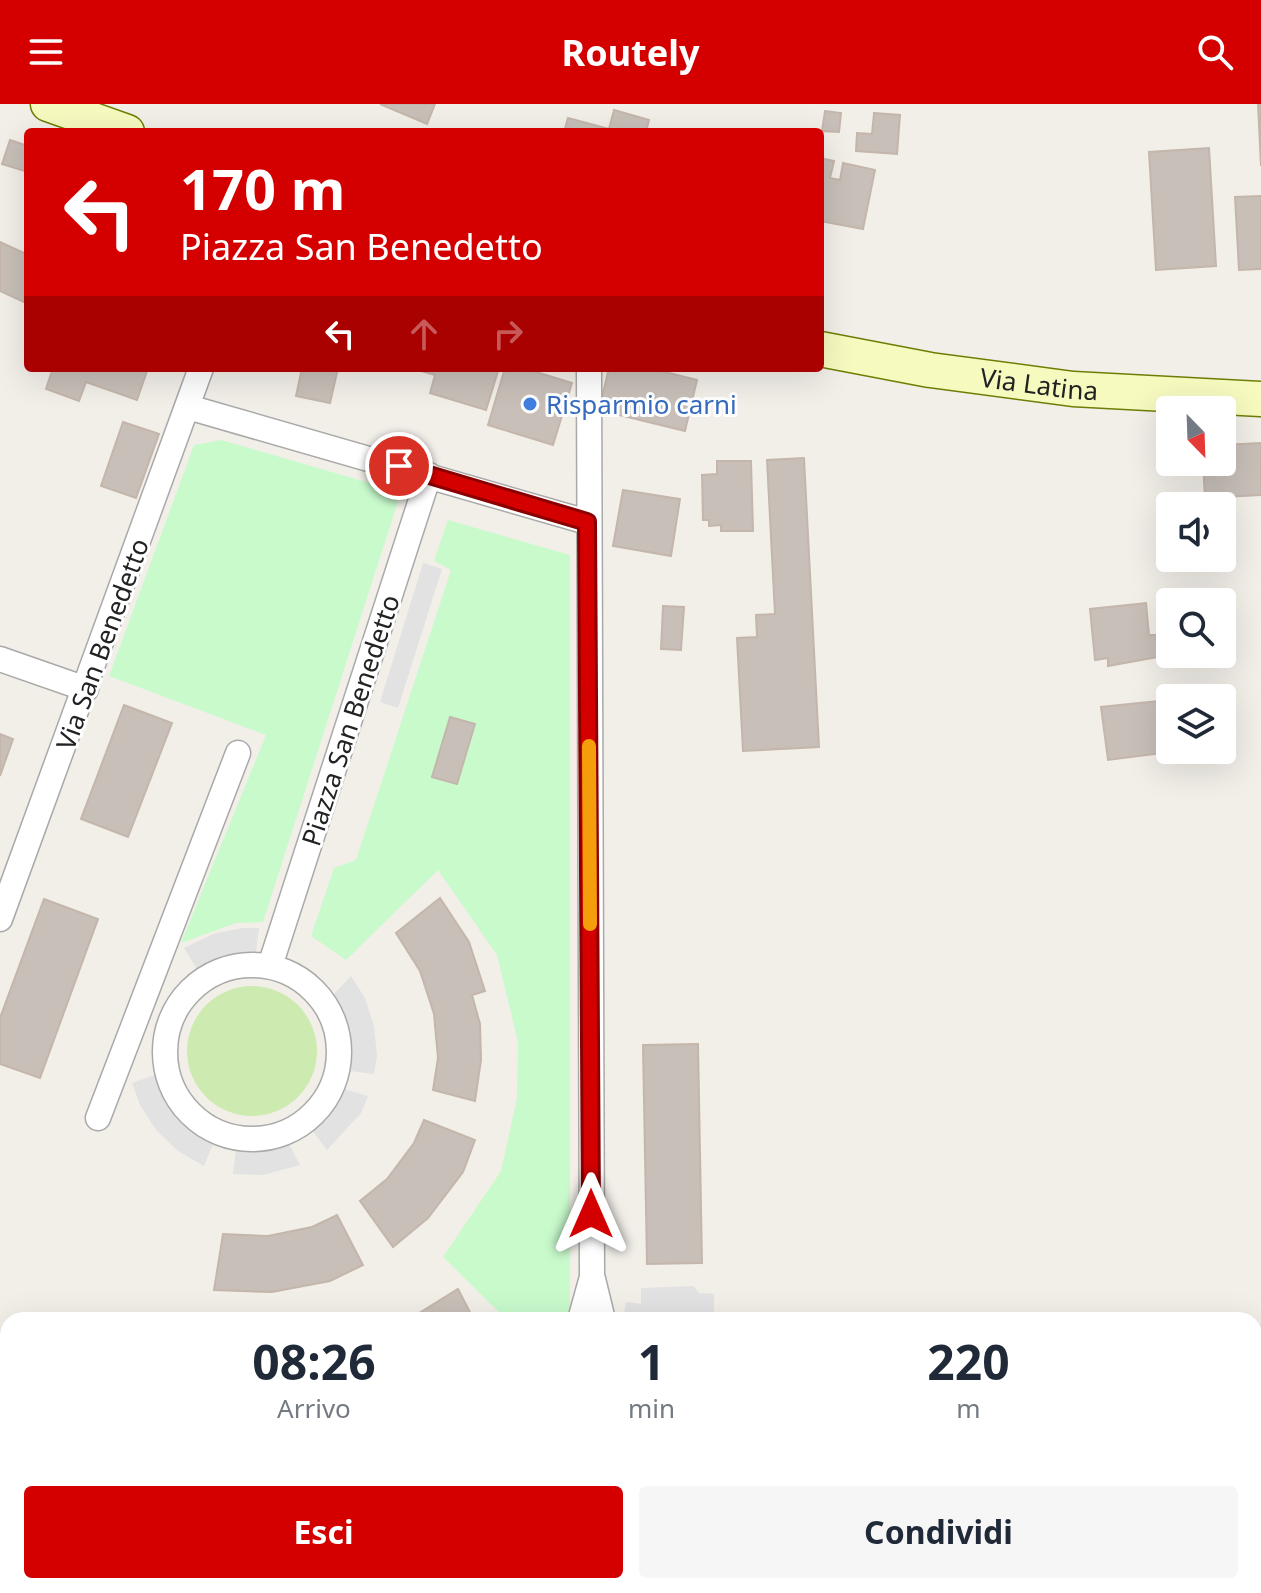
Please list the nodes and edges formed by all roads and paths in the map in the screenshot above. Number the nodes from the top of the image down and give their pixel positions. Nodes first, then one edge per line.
1 (48, 104) edge
2 (116, 128) edge
3 (824, 350) edge
4 (200, 372) edge
5 (589, 372) edge
6 (1261, 399) edge
7 (188, 407) junction
8 (429, 475) junction
9 (587, 522) junction
10 (0, 659) edge
11 (86, 689) junction
12 (238, 753) dead end
13 (0, 919) edge
14 (270, 966) junction
15 (142, 1001) junction
16 (174, 1012) junction
17 (98, 1118) dead end
18 (592, 1277) junction
19 (582, 1312) edge
20 (601, 1312) edge

1 - 2 main road
3 - 6 main road, Via Latina
4 - 7 street, Via San Benedetto
5 - 9 street
7 - 8 street
7 - 11 street, Via San Benedetto
8 - 9 street
8 - 14 street, Piazza San Benedetto
9 - 18 street
10 - 11 street
11 - 13 street, Via San Benedetto
12 - 15 street
14 - 16 street
14 - 16 street
15 - 16 street
15 - 17 street
18 - 19 street
18 - 20 street

